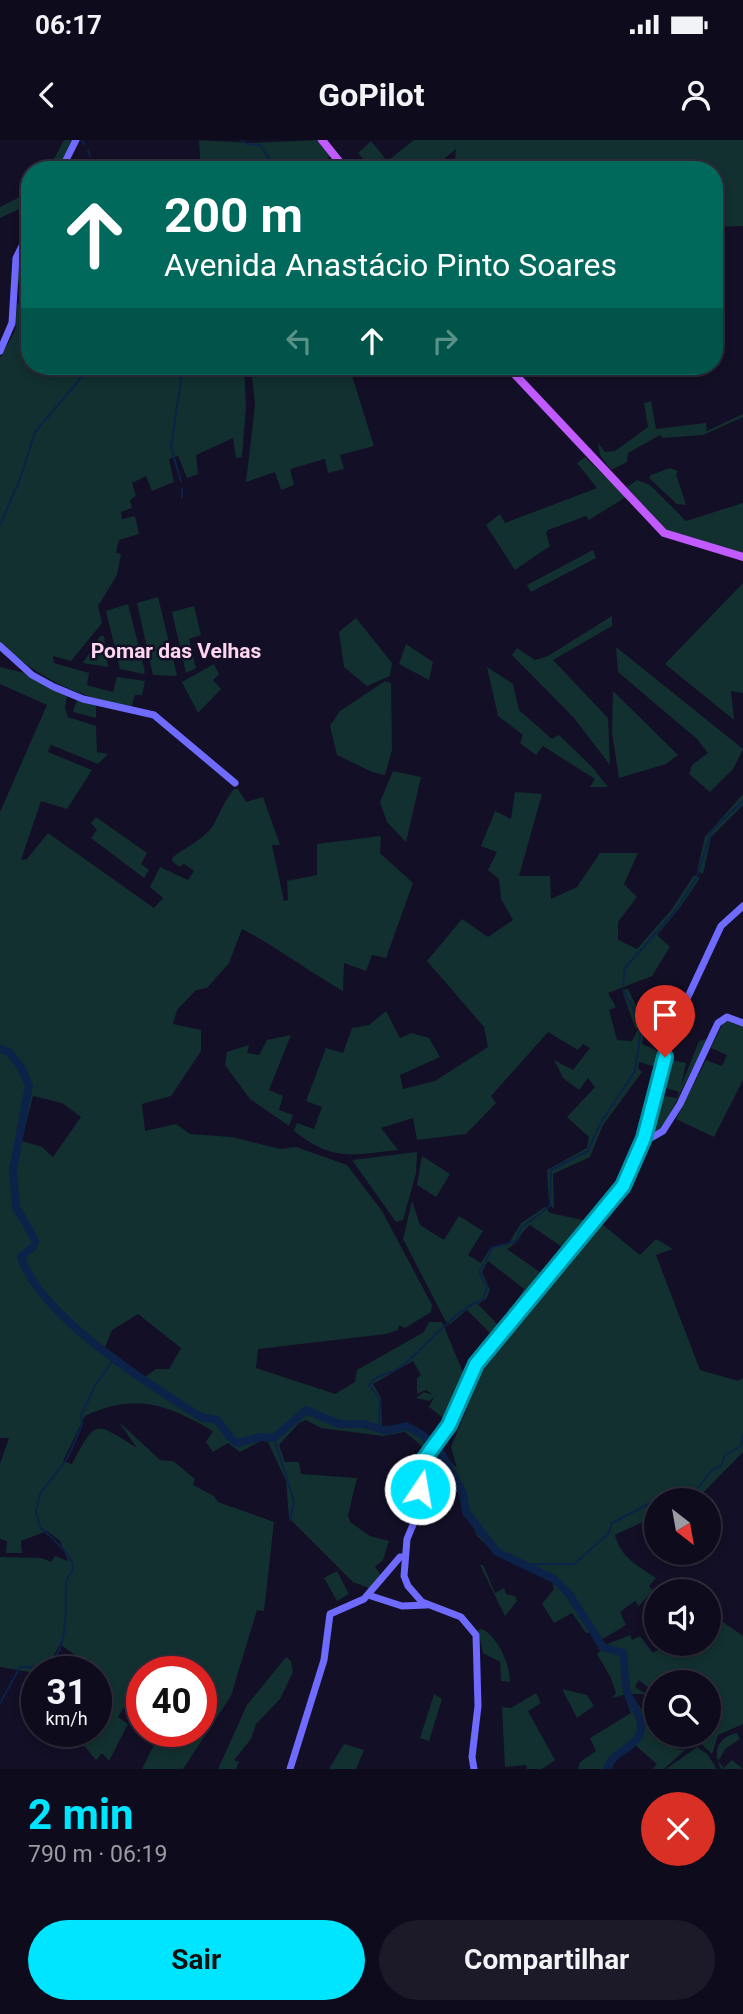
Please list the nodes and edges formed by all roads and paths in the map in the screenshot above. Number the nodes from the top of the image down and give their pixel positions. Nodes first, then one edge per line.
1 (76, 140) edge
2 (322, 140) edge
3 (66, 161) edge
4 (339, 161) edge
5 (21, 246) edge
6 (0, 351) edge
7 (515, 375) edge
8 (743, 557) edge
9 (0, 646) edge
10 (235, 783) dead end
11 (743, 906) edge
12 (743, 1023) edge
13 (647, 1136) junction
14 (404, 1554) junction
15 (368, 1595) junction
16 (428, 1605) junction
17 (290, 1769) edge
18 (474, 1769) edge

1 - 3 street
2 - 4 main road
5 - 6 street
7 - 8 main road
9 - 10 street
11 - 13 street
12 - 13 street
13 - 14 street
14 - 15 street
14 - 16 street
15 - 16 street
15 - 17 street
16 - 18 street

